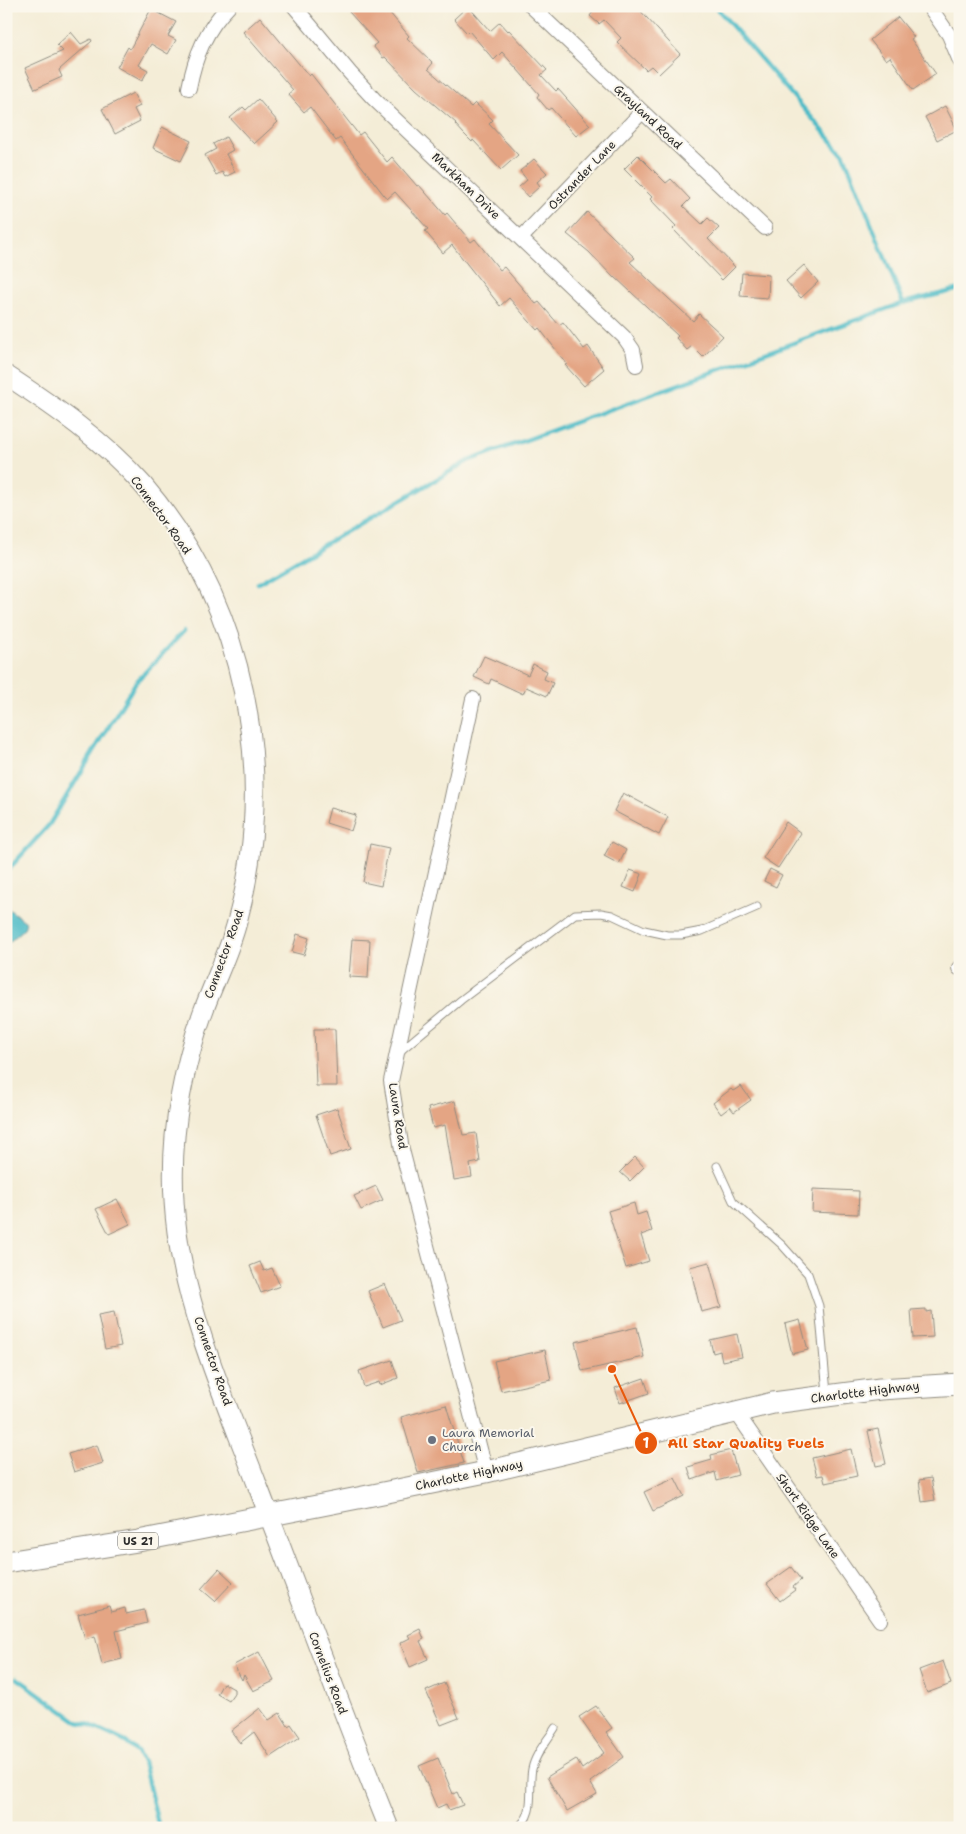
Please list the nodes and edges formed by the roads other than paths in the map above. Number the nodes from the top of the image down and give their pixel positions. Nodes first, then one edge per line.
1 (229, 6) edge
2 (294, 6) edge
3 (532, 6) edge
4 (929, 6) edge
5 (960, 61) edge
6 (189, 88) dead end
7 (642, 112) junction
8 (765, 228) dead end
9 (521, 238) junction
10 (636, 364) dead end
11 (6, 375) edge
12 (473, 699) dead end
13 (757, 907) dead end
14 (397, 1054) junction
15 (717, 1166) dead end
16 (960, 1384) edge
17 (827, 1396) junction
18 (736, 1412) junction
19 (486, 1472) junction
20 (270, 1517) junction
21 (6, 1562) edge
22 (880, 1620) dead end
23 (555, 1728) dead end
24 (389, 1828) edge
25 (516, 1828) edge

1 - 6 street
2 - 9 street, Markham Drive
3 - 7 street, Grayland Road
4 - 5 street
7 - 8 street, Grayland Road
7 - 9 street, Ostrander Lane
9 - 10 street, Markham Drive
11 - 20 street, Connector Road
12 - 14 street, Laura Road
13 - 14 lane
14 - 19 street, Laura Road
15 - 17 lane
16 - 17 main road, Charlotte Highway / US 21
17 - 18 main road, Charlotte Highway / US 21
18 - 19 main road, Charlotte Highway / US 21
18 - 22 street, Short Ridge Lane
19 - 20 main road, Charlotte Highway / US 21
20 - 21 main road, Charlotte Highway / US 21
20 - 24 street, Cornelius Road
23 - 25 lane

